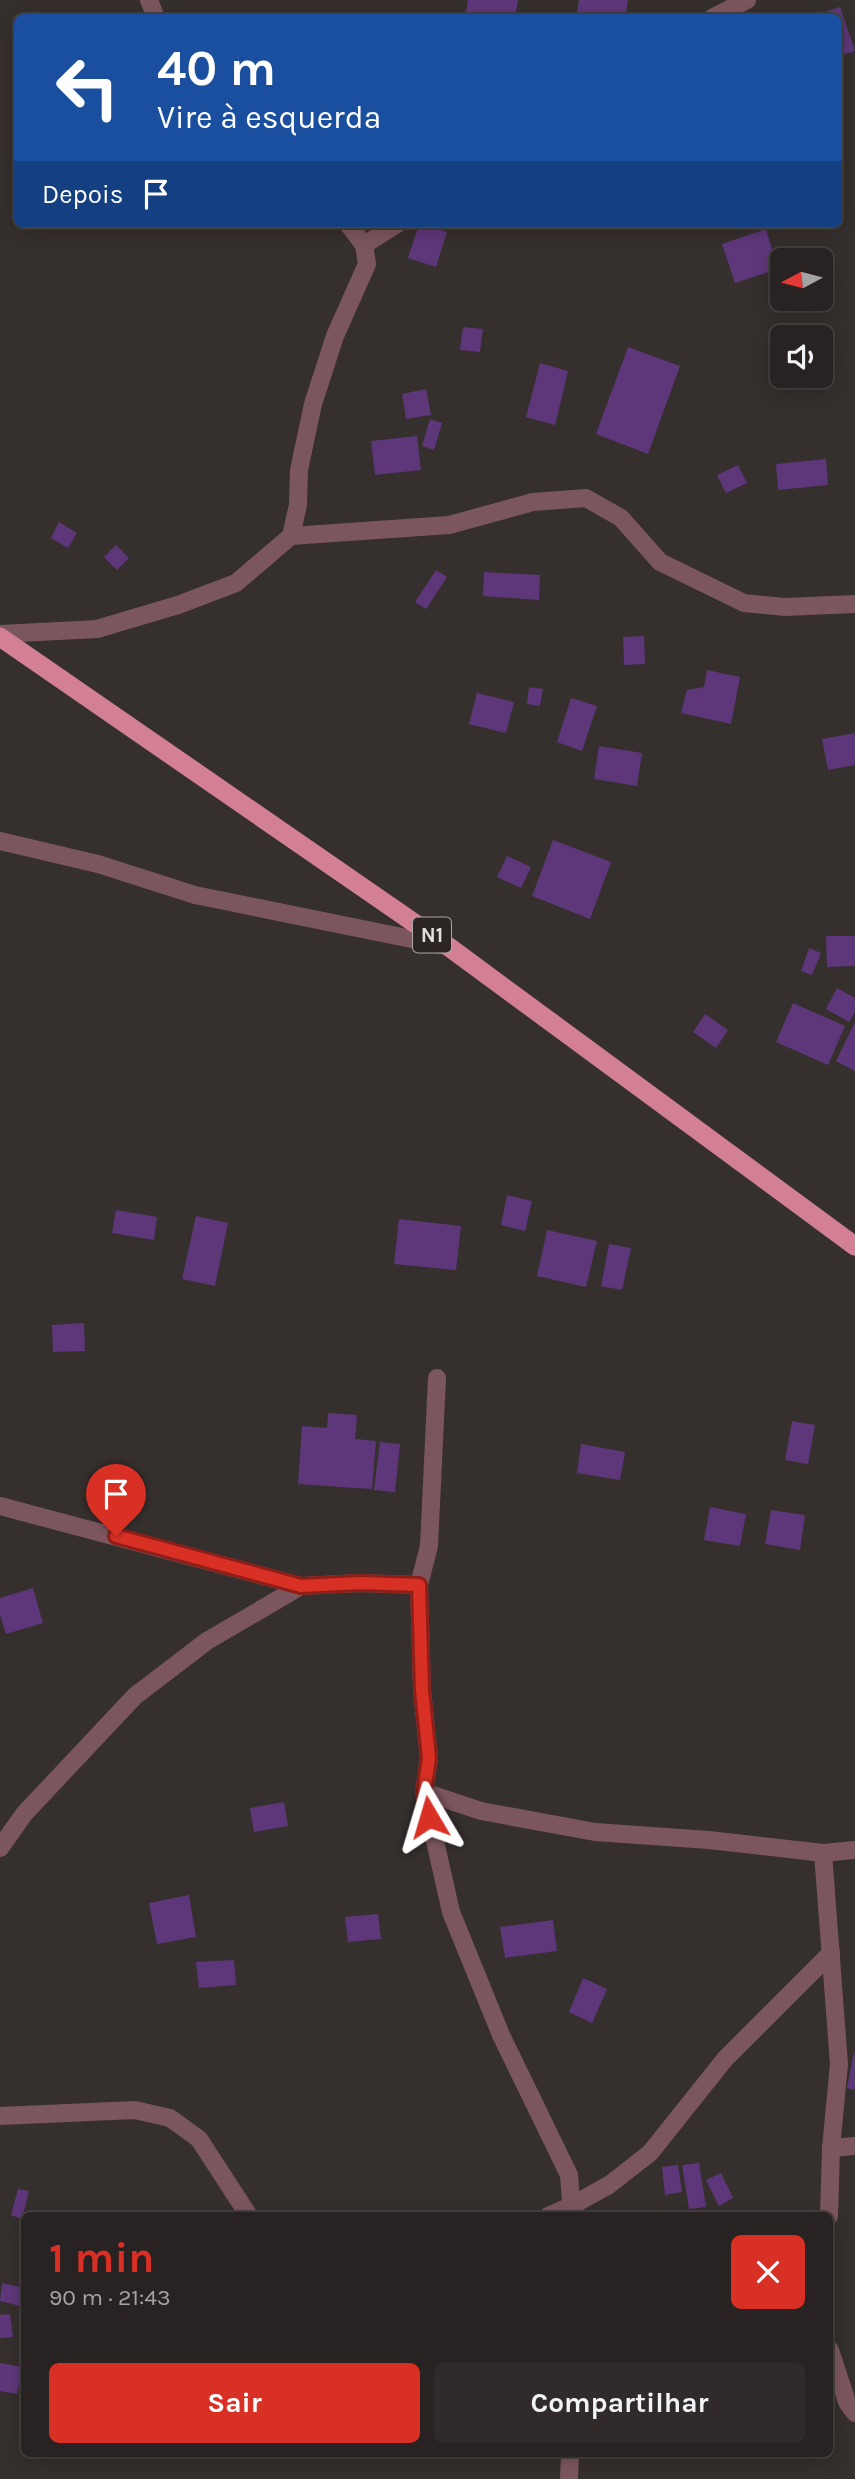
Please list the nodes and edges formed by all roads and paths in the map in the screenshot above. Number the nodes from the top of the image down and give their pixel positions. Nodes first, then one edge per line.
1 (747, 0) edge
2 (720, 14) edge
3 (351, 228) edge
4 (391, 228) edge
5 (364, 245) junction
6 (291, 536) junction
7 (855, 604) edge
8 (0, 636) edge
9 (0, 841) edge
10 (449, 947) junction
11 (853, 1240) edge
12 (438, 1378) dead end
13 (0, 1506) edge
14 (419, 1585) junction
15 (301, 1586) junction
16 (424, 1792) junction
17 (0, 1848) edge
18 (855, 1850) edge
19 (823, 1853) junction
20 (831, 1953) junction
21 (0, 2116) edge
22 (855, 2146) edge
23 (831, 2148) junction
24 (571, 2211) edge
25 (247, 2212) edge
26 (829, 2212) edge
27 (833, 2359) edge
28 (855, 2413) edge
29 (570, 2457) edge
30 (569, 2479) edge

1 - 2 street
3 - 5 street
4 - 5 street
5 - 6 street
6 - 7 street
6 - 8 street
8 - 10 highway, N1
9 - 10 street
10 - 11 highway, N1
12 - 14 street
13 - 15 street
14 - 15 street
14 - 16 street
15 - 17 street
16 - 19 street
16 - 24 street
18 - 19 street
19 - 20 street
20 - 23 street
20 - 24 street
21 - 25 street
22 - 23 street
23 - 26 street
27 - 28 street
29 - 30 street

